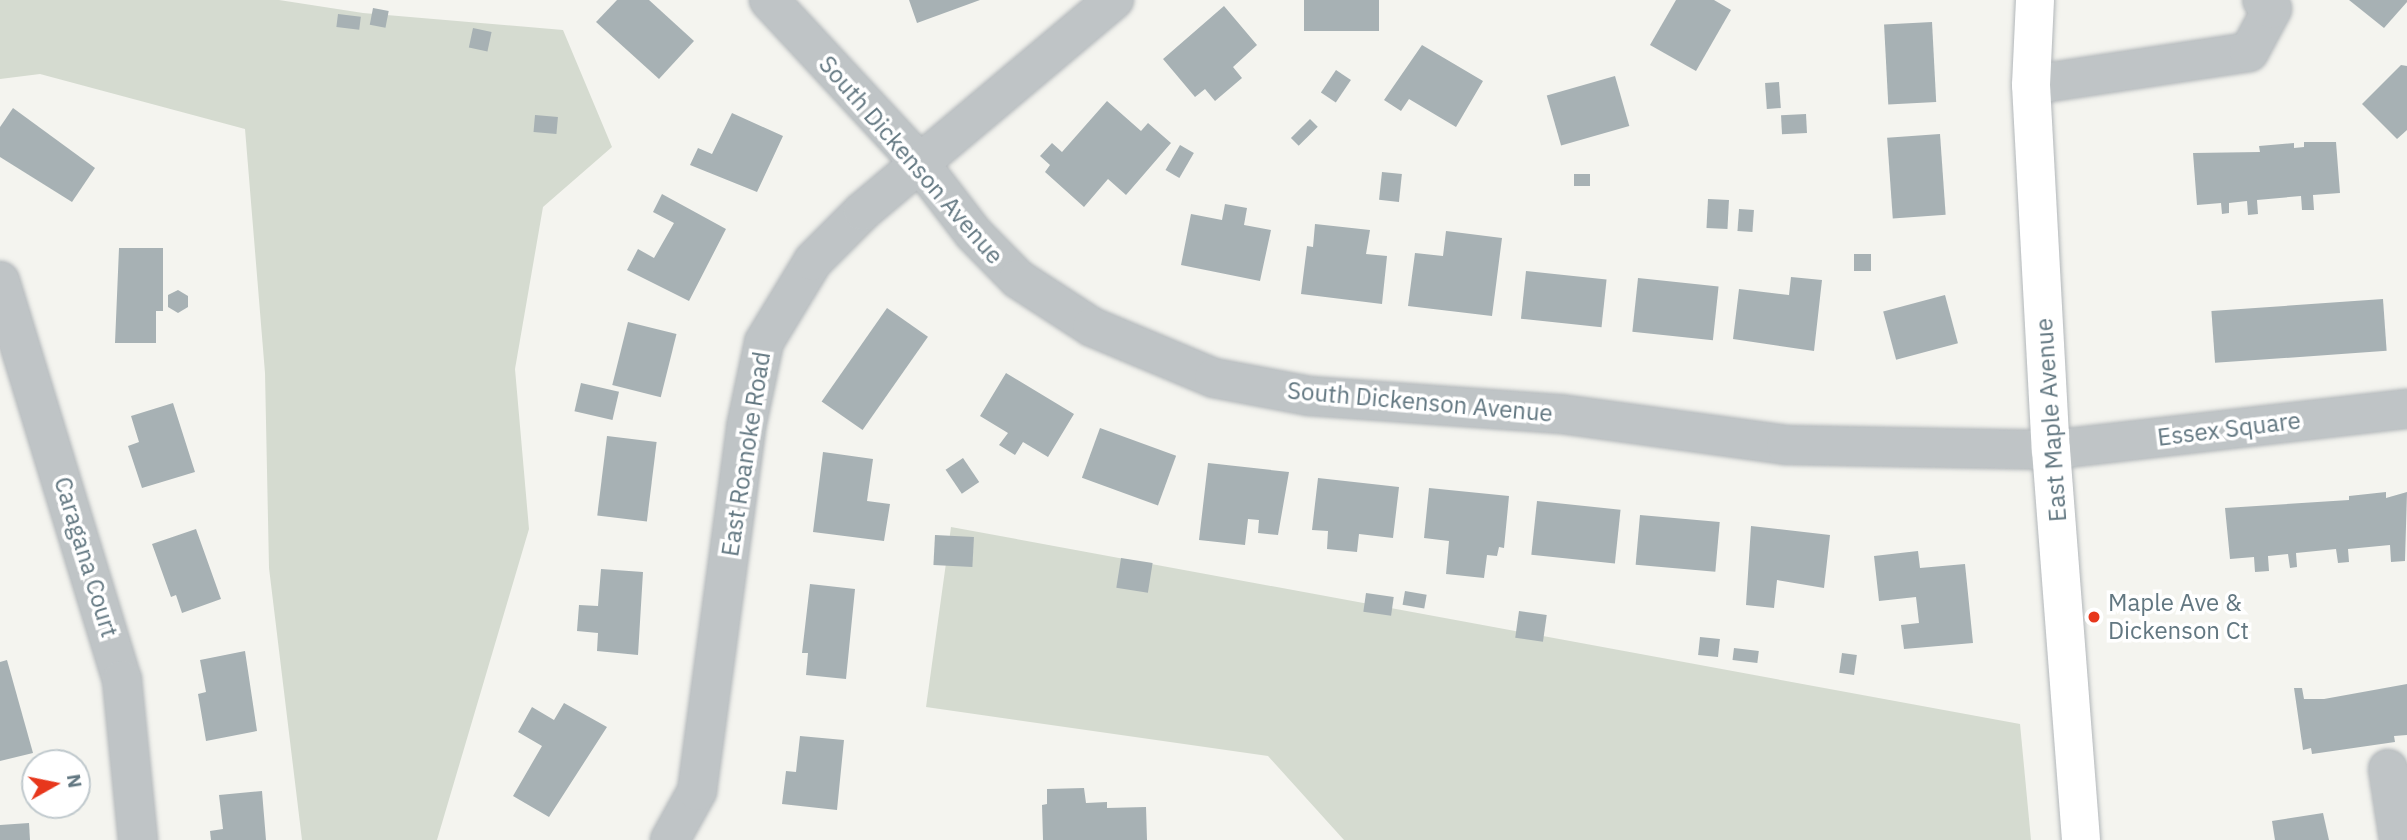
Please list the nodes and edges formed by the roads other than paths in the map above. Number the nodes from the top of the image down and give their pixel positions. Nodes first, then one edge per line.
1 (769, 0) edge
2 (1114, 0) edge
3 (2035, 0) edge
4 (2262, 0) edge
5 (2031, 85) junction
6 (918, 161) junction
7 (0, 281) edge
8 (2407, 409) edge
9 (2051, 450) junction
10 (2388, 769) dead end
11 (138, 840) edge
12 (670, 840) edge
13 (2081, 840) edge
14 (2399, 840) edge

1 - 6 street, South Dickenson Avenue
2 - 6 street, East Roanoke Road
3 - 5 main road, East Maple Avenue
4 - 5 street
5 - 9 main road, East Maple Avenue
6 - 9 street, South Dickenson Avenue
6 - 12 street, East Roanoke Road
7 - 11 street, Caragana Court
8 - 9 street, Essex Square
9 - 13 main road, East Maple Avenue
10 - 14 street

